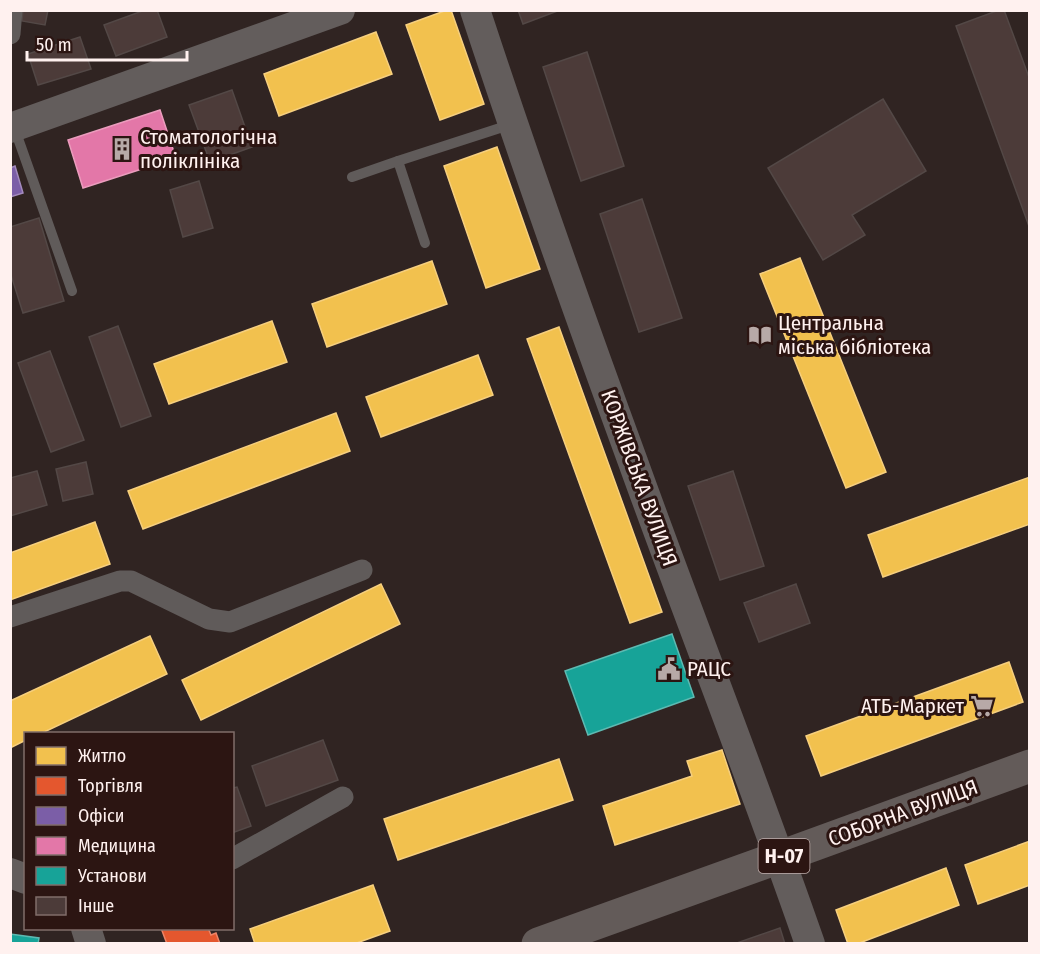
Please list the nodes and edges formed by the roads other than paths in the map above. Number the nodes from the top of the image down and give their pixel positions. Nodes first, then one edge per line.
1 (12, 10) edge
2 (340, 10) edge
3 (475, 10) edge
4 (10, 34) edge
5 (513, 124) junction
6 (12, 128) edge
7 (398, 161) junction
8 (352, 177) dead end
9 (425, 243) dead end
10 (72, 291) dead end
11 (362, 570) dead end
12 (10, 617) edge
13 (1029, 766) edge
14 (343, 798) dead end
15 (234, 858) edge
16 (780, 858) junction
17 (544, 942) edge
18 (810, 944) edge

1 - 4 street
2 - 6 street
3 - 5 street, КОРЖІВСЬКА ВУЛИЦЯ
5 - 7 lane
5 - 16 street, КОРЖІВСЬКА ВУЛИЦЯ
6 - 10 lane
7 - 8 lane
7 - 9 lane
11 - 12 street
13 - 16 main road, СОБОРНА ВУЛИЦЯ / Н-07
14 - 15 street
16 - 17 main road, СОБОРНА ВУЛИЦЯ / Н-07
16 - 18 street, КОРЖІВСЬКА ВУЛИЦЯ

